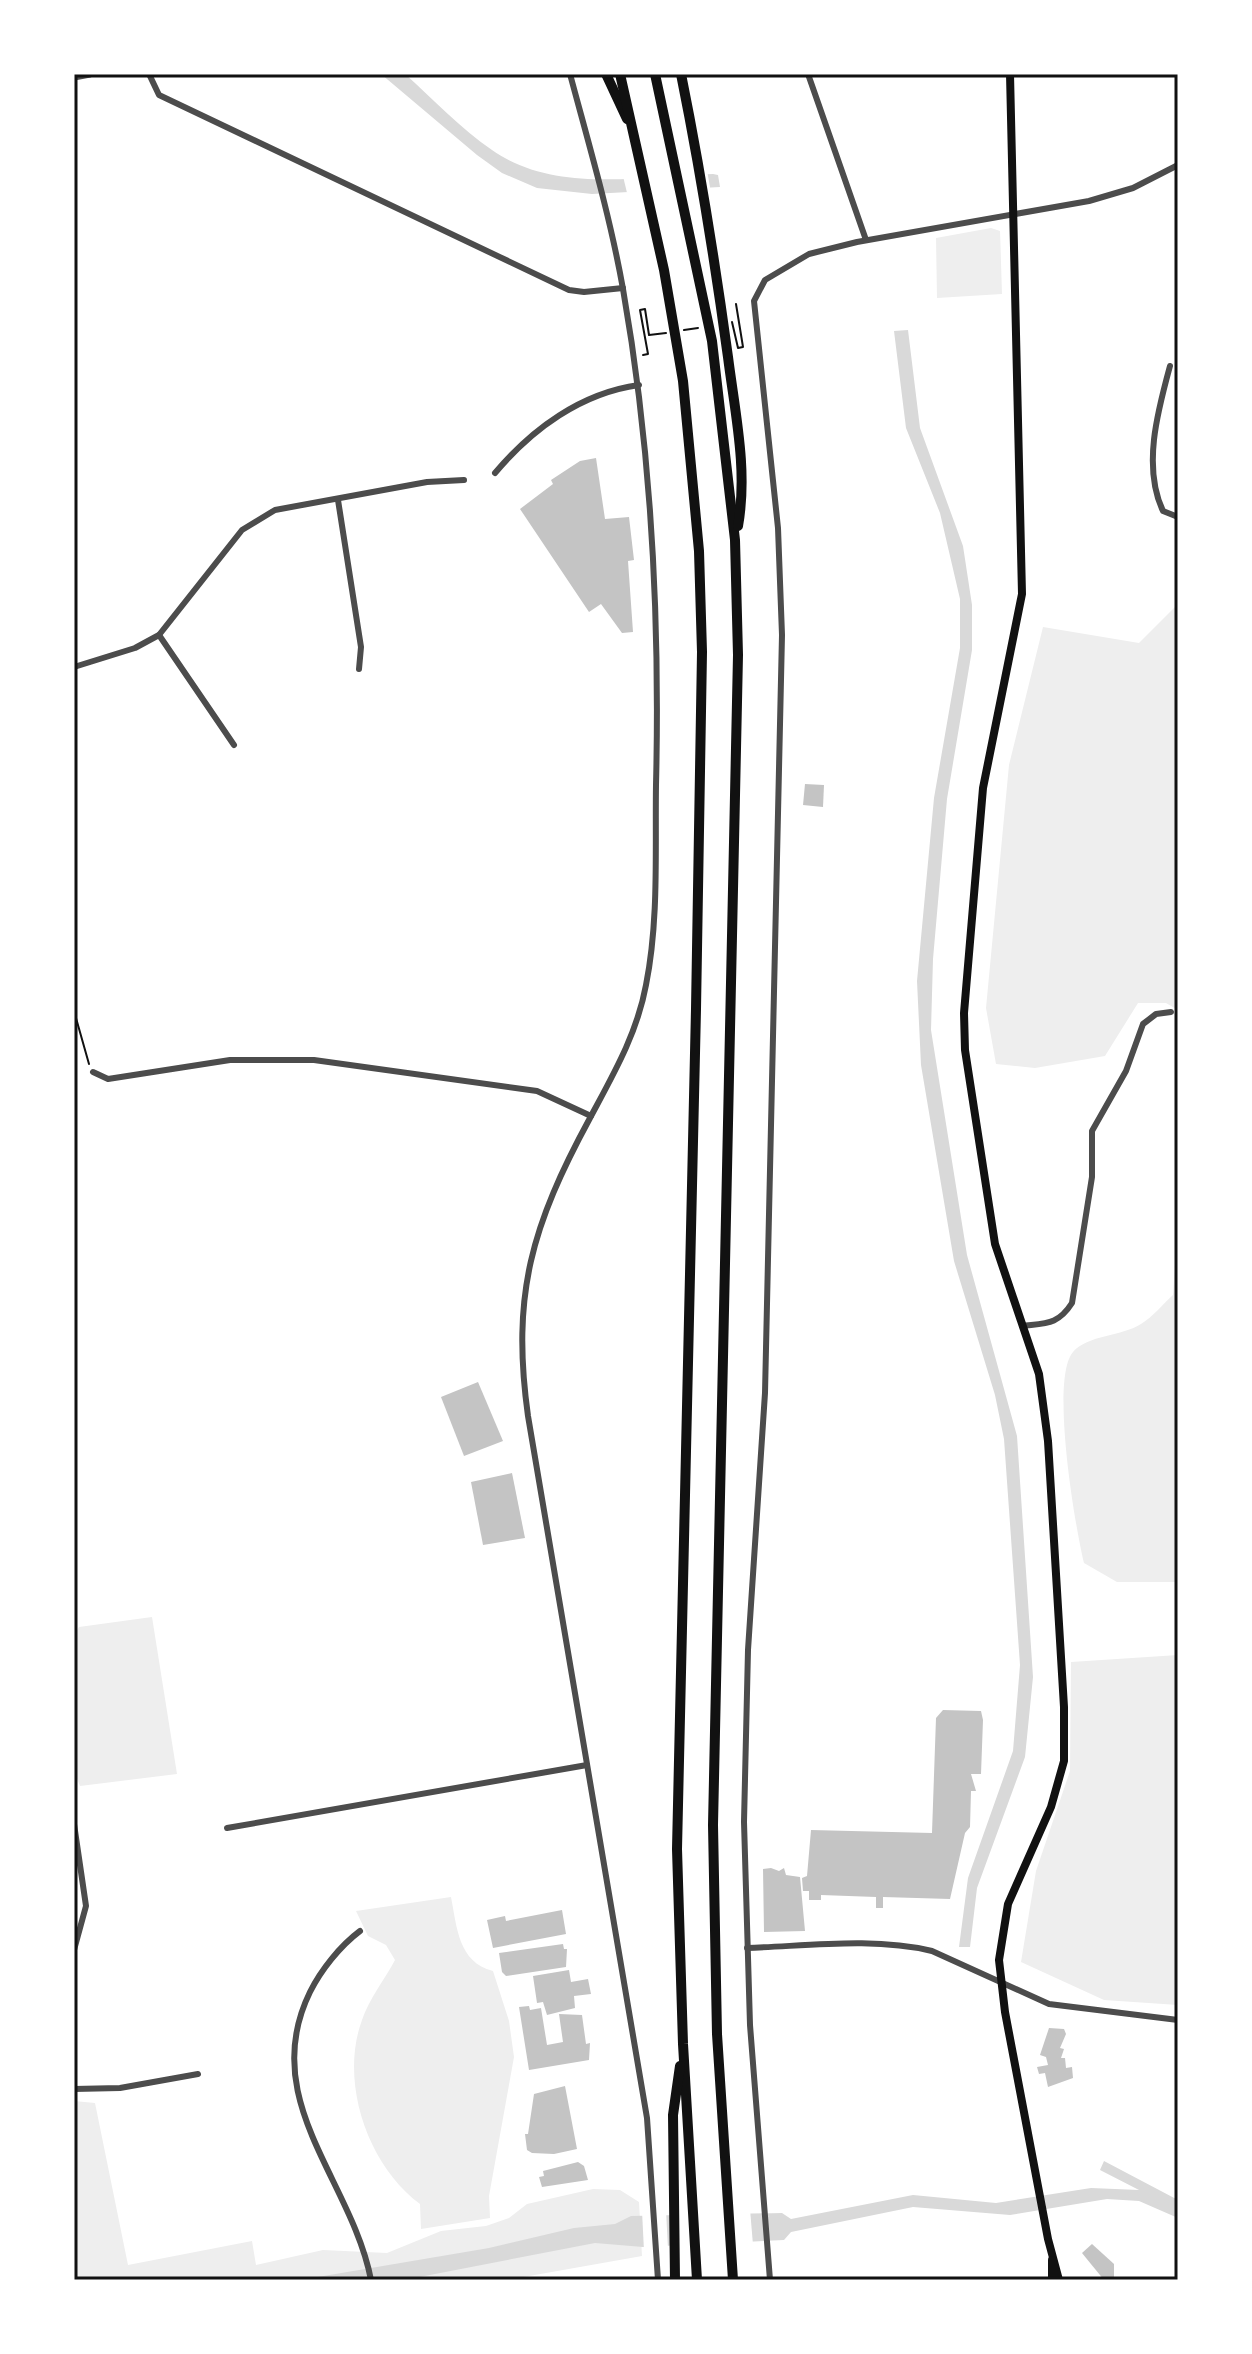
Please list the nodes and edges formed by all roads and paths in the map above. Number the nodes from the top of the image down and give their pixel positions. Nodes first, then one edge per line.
1 (90, 74) edge
2 (149, 74) edge
3 (570, 74) edge
4 (606, 74) edge
5 (620, 74) edge
6 (655, 74) edge
7 (681, 74) edge
8 (808, 74) edge
9 (1010, 74) edge
10 (74, 77) edge
11 (634, 134) junction
12 (1178, 165) edge
13 (1014, 213) junction
14 (866, 240) junction
15 (623, 288) junction
16 (736, 304) dead end
17 (720, 324) dead end
18 (706, 326) dead end
19 (643, 355) dead end
20 (1170, 366) dead end
21 (639, 385) junction
22 (495, 473) dead end
23 (464, 480) dead end
24 (338, 500) junction
25 (1178, 517) edge
26 (735, 540) junction
27 (159, 635) junction
28 (74, 667) edge
29 (359, 669) dead end
30 (234, 745) dead end
31 (74, 1011) edge
32 (1171, 1012) dead end
33 (93, 1072) joint
34 (591, 1116) junction
35 (1022, 1326) junction
36 (587, 1765) junction
37 (74, 1824) edge
38 (227, 1828) dead end
39 (360, 1931) dead end
40 (747, 1948) junction
41 (74, 1950) edge
42 (1001, 1985) junction
43 (1178, 2020) edge
44 (683, 2044) junction
45 (198, 2074) dead end
46 (74, 2089) edge
47 (1052, 2259) junction
48 (371, 2280) edge
49 (658, 2280) edge
50 (675, 2280) edge
51 (697, 2280) edge
52 (733, 2280) edge
53 (770, 2280) edge
54 (1052, 2280) edge
55 (1059, 2280) edge

1 - 10 street
2 - 15 street
3 - 15 street
4 - 11 highway
5 - 11 highway
6 - 26 highway
7 - 26 highway
8 - 14 street
9 - 13 main road
11 - 44 highway
12 - 13 street
13 - 14 street
13 - 35 main road
14 - 40 street
15 - 21 street
16 - 17 path
18 - 19 path
20 - 25 street
21 - 22 street
21 - 34 street
23 - 24 street
24 - 27 street
24 - 29 street
26 - 52 highway
27 - 28 street
27 - 30 street
31 - 33 path
32 - 35 street
33 - 34 street
34 - 36 street
35 - 42 main road
36 - 38 street
36 - 49 street
37 - 41 street
39 - 48 street
40 - 42 street
40 - 53 street
42 - 43 street
42 - 47 main road
44 - 50 highway
44 - 51 highway
45 - 46 street
47 - 54 main road
47 - 55 main road

